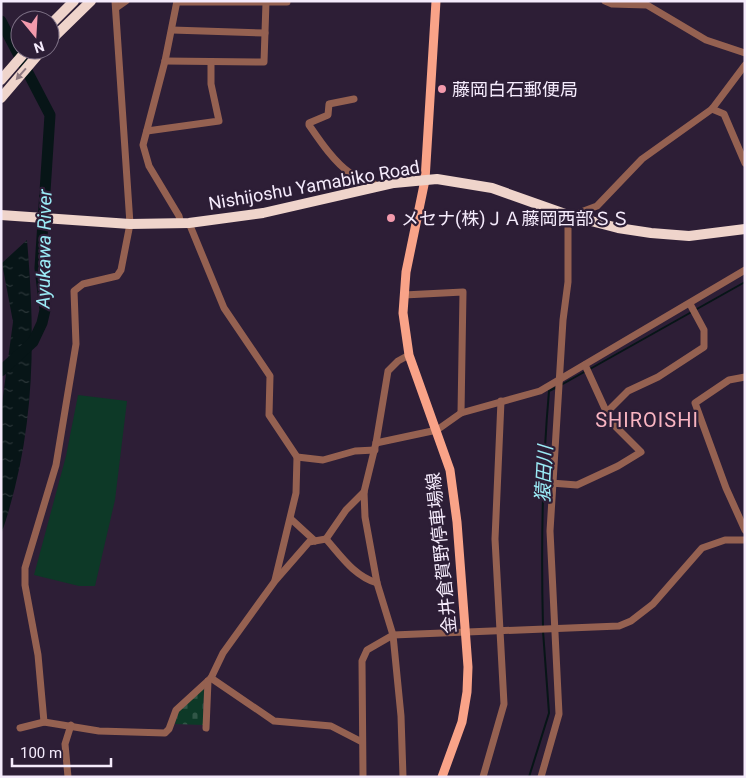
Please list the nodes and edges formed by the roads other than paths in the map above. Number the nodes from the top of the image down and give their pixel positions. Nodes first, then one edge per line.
1 (74, 1) edge
2 (91, 1) edge
3 (126, 1) edge
4 (177, 1) edge
5 (436, 1) edge
6 (606, 1) edge
7 (266, 2) edge
8 (287, 2) edge
9 (646, 3) edge
10 (115, 5) edge
11 (60, 15) edge
12 (172, 30) junction
13 (60, 31) edge
14 (265, 33) junction
15 (745, 53) edge
16 (18, 60) edge
17 (33, 60) edge
18 (165, 61) junction
19 (211, 62) junction
20 (745, 65) edge
21 (1, 80) edge
22 (1, 98) edge
23 (354, 99) dead end
24 (712, 109) junction
25 (147, 131) junction
26 (744, 161) edge
27 (425, 180) junction
28 (376, 187) junction
29 (1, 215) edge
30 (572, 215) junction
31 (130, 224) junction
32 (185, 224) junction
33 (745, 230) edge
34 (745, 270) edge
35 (404, 295) junction
36 (690, 305) junction
37 (409, 356) junction
38 (585, 366) junction
39 (745, 377) edge
40 (559, 381) junction
41 (501, 401) junction
42 (608, 412) junction
43 (461, 413) junction
44 (437, 430) junction
45 (376, 446) junction
46 (297, 457) junction
47 (551, 482) junction
48 (364, 492) junction
49 (291, 519) junction
50 (745, 530) edge
51 (326, 539) junction
52 (745, 540) edge
53 (315, 541) junction
54 (275, 581) junction
55 (377, 583) junction
56 (553, 628) junction
57 (500, 630) junction
58 (466, 632) junction
59 (393, 635) junction
60 (210, 680) junction
61 (44, 722) junction
62 (71, 725) junction
63 (20, 728) dead end
64 (206, 728) dead end
65 (362, 742) junction
66 (68, 777) edge
67 (363, 777) edge
68 (403, 777) edge
69 (442, 777) edge
70 (483, 777) edge
71 (542, 777) edge

1 - 11 highway
2 - 13 highway
3 - 10 street
4 - 7 street
4 - 12 street
5 - 27 main road, 金井倉賀野停車場線
6 - 9 street
7 - 8 street
7 - 14 street
9 - 15 street
10 - 31 street
12 - 14 street
12 - 18 street
14 - 19 street
16 - 21 highway
17 -> 22 highway
18 - 19 street
18 - 25 street
19 - 25 street
20 - 24 street
23 - 28 street
24 - 26 street
24 - 30 street
25 - 32 street
27 - 28 highway, Nishijoshu Yamabiko Road
27 - 30 highway, Nishijoshu Yamabiko Road
27 - 35 main road, 金井倉賀野停車場線
28 - 32 highway, Nishijoshu Yamabiko Road
29 - 31 highway, Nishijoshu Yamabiko Road
30 - 33 highway, Nishijoshu Yamabiko Road
30 - 40 street
31 - 32 highway, Nishijoshu Yamabiko Road
31 - 61 street
32 - 46 street
34 - 36 street
35 - 37 main road, 金井倉賀野停車場線
35 - 43 street
36 - 38 street
36 - 42 street
37 - 44 main road, 金井倉賀野停車場線
37 - 45 street
38 - 40 street
38 - 42 street
39 - 50 street
40 - 41 street
40 - 47 street
41 - 43 street
41 - 57 street
42 - 47 street
43 - 44 street
44 - 45 street
44 - 58 main road, 金井倉賀野停車場線
45 - 46 street
45 - 48 street
46 - 49 street
47 - 56 street
48 - 51 street
48 - 55 street
49 - 53 street
49 - 54 street
51 - 53 street
51 - 55 street
52 - 56 street
53 - 54 street
54 - 60 street
55 - 59 street
56 - 57 street
56 - 71 street
57 - 58 street
57 - 70 street
58 - 59 street
58 - 69 main road, 金井倉賀野停車場線
59 - 65 street
59 - 68 street
60 - 62 street
60 - 64 street
60 - 65 street
61 - 62 street
61 - 63 street
62 - 66 street
65 - 67 street

